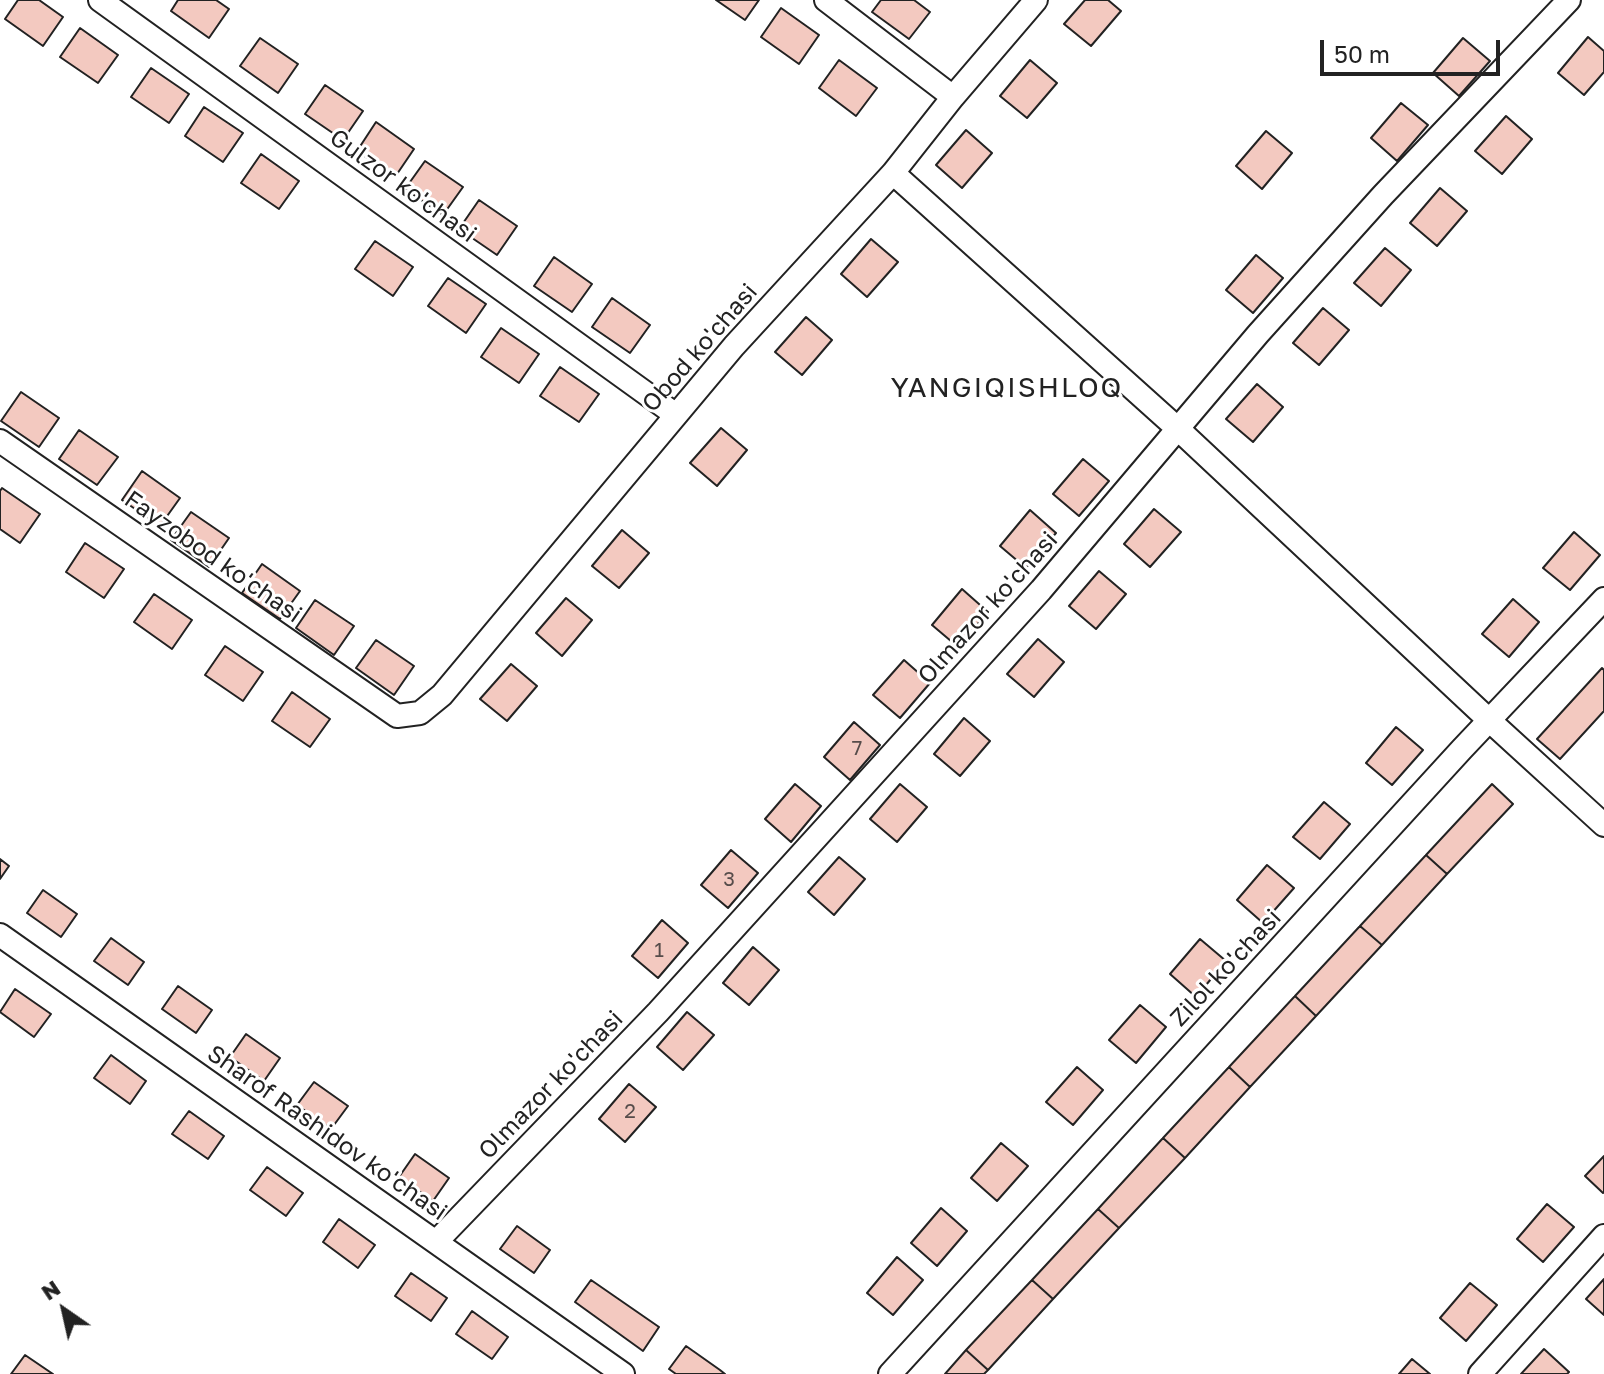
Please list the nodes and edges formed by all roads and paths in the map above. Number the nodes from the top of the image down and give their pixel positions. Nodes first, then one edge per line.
1 (100, 0) edge
2 (826, 0) edge
3 (1036, 0) edge
4 (1569, 0) edge
5 (953, 97) junction
6 (893, 173) junction
7 (676, 415) junction
8 (1177, 428) junction
9 (0, 441) edge
10 (1604, 599) edge
11 (397, 716) joint
12 (1490, 721) junction
13 (1604, 825) edge
14 (0, 935) edge
15 (1604, 1236) edge
16 (436, 1242) junction
17 (623, 1374) edge
18 (890, 1374) edge
19 (1480, 1374) edge

1 - 7 street, Gulzor ko'chasi
2 - 5 street
3 - 5 street, Obod ko'chasi
4 - 8 street, Olmazor ko'chasi
5 - 6 street, Obod ko'chasi
6 - 7 street, Obod ko'chasi
6 - 8 street
7 - 11 street, Obod ko'chasi
8 - 12 street
8 - 16 street, Olmazor ko'chasi
9 - 11 street, Fayzobod ko'chasi
10 - 12 street, Zilol ko'chasi
12 - 13 street
12 - 18 street, Zilol ko'chasi
14 - 16 street, Sharof Rashidov ko'chasi
15 - 19 street
16 - 17 street, Sharof Rashidov ko'chasi

